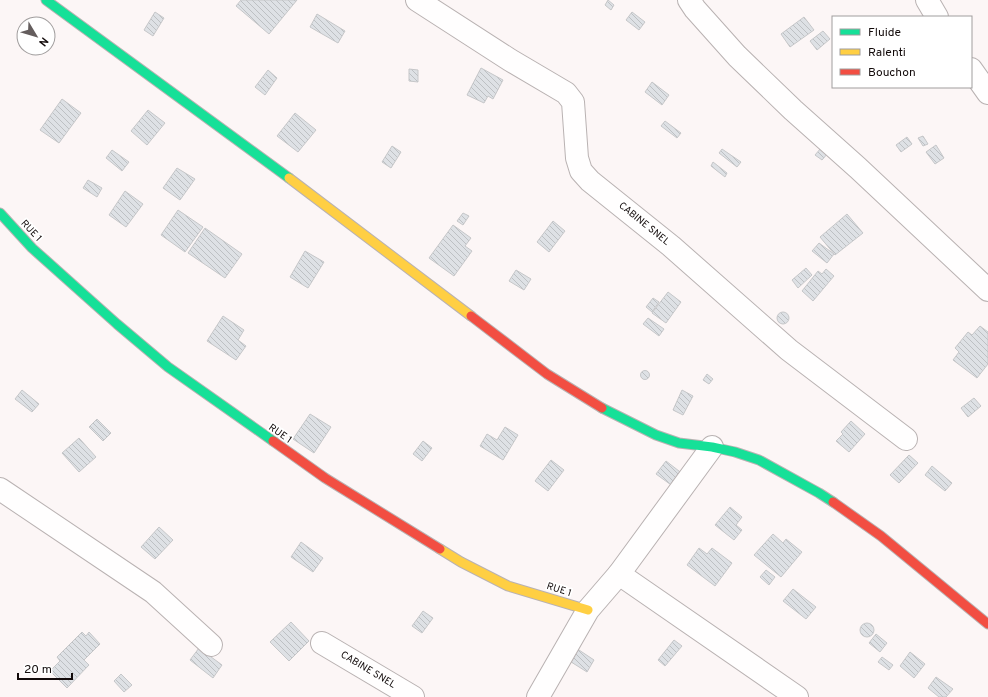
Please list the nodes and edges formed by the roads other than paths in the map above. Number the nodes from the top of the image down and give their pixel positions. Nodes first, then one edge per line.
1 (46, 0) edge
2 (417, 0) edge
3 (690, 0) edge
4 (927, 0) edge
5 (936, 16) edge
6 (972, 70) edge
7 (988, 93) edge
8 (0, 213) edge
9 (988, 290) edge
10 (906, 439) dead end
11 (712, 447) junction
12 (0, 489) edge
13 (619, 574) junction
14 (588, 610) junction
15 (988, 624) edge
16 (322, 643) dead end
17 (210, 645) dead end
18 (413, 697) edge
19 (538, 697) edge
20 (796, 697) edge

1 - 11 street
2 - 10 street, CABINE SNEL
3 - 9 street
4 - 5 street
6 - 7 street
8 - 14 street, RUE 1
11 - 13 street
11 - 15 street
12 - 17 street
13 - 14 street
13 - 20 street
14 - 19 street
16 - 18 street, CABINE SNEL

